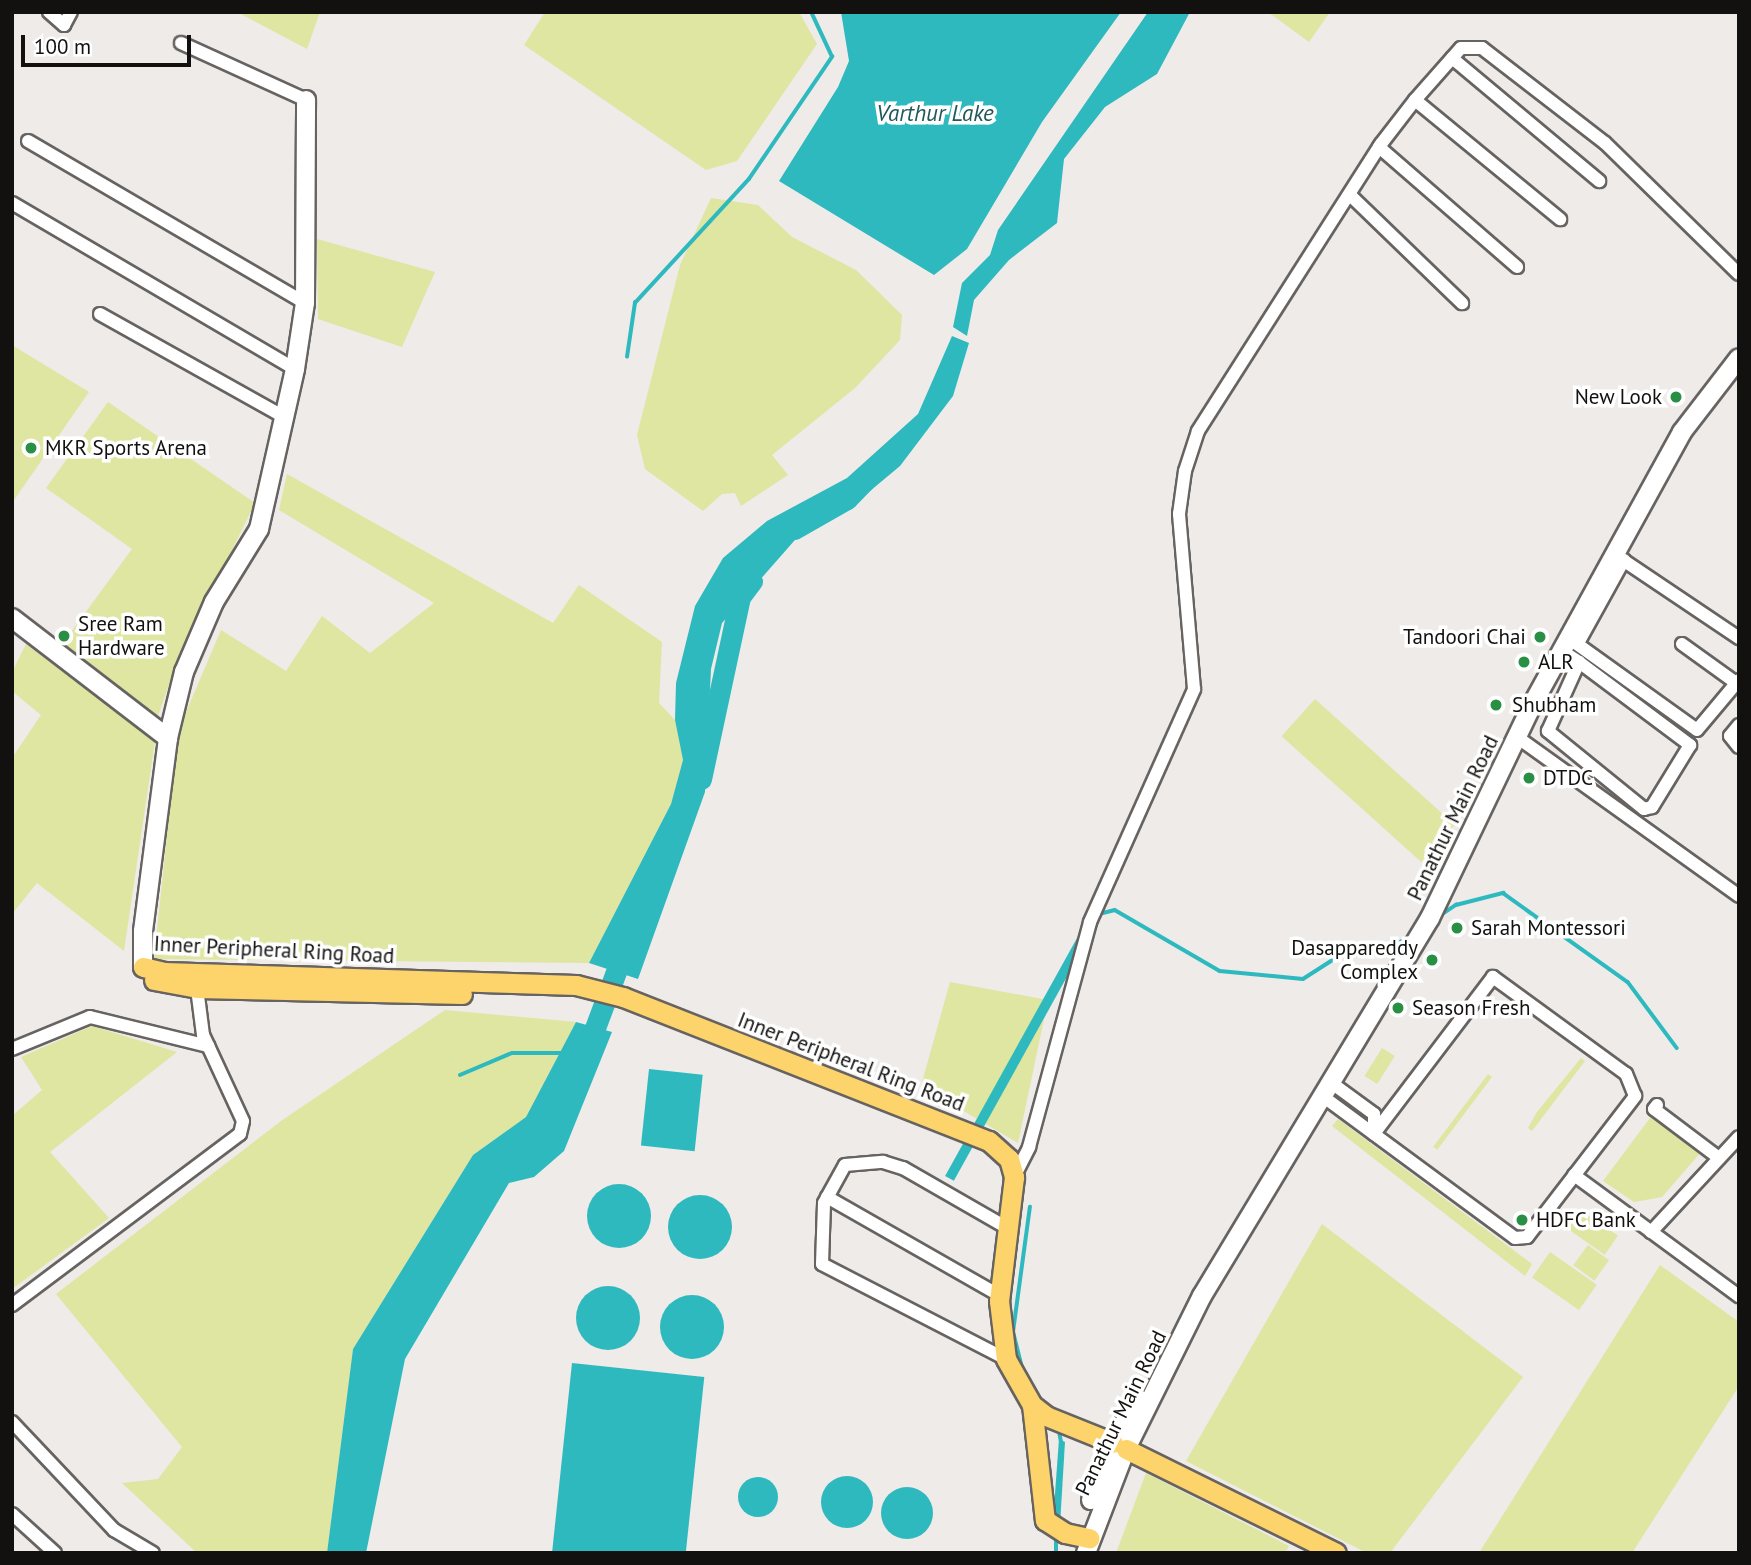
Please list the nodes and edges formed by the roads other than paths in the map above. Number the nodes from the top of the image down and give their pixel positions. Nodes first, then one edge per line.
1 (49, 12) edge
2 (71, 12) edge
3 (181, 43) dead end
4 (1452, 58) junction
5 (306, 100) joint
6 (1415, 100) junction
7 (28, 141) dead end
8 (1379, 147) junction
9 (1599, 181) dead end
10 (1350, 195) junction
11 (12, 203) edge
12 (1560, 219) dead end
13 (1517, 267) dead end
14 (1739, 274) edge
15 (305, 303) junction
16 (1462, 303) dead end
17 (100, 314) dead end
18 (1739, 358) edge
19 (295, 369) junction
20 (284, 417) junction
21 (1619, 557) junction
22 (12, 618) edge
23 (1739, 638) edge
24 (1570, 644) junction
25 (1682, 644) dead end
26 (1579, 662) junction
27 (1737, 681) edge
28 (1739, 725) edge
29 (1517, 737) junction
30 (169, 738) junction
31 (1739, 747) edge
32 (1739, 896) edge
33 (143, 967) joint
34 (164, 979) junction
35 (197, 988) junction
36 (573, 991) junction
37 (205, 1041) junction
38 (12, 1049) edge
39 (1325, 1088) junction
40 (1657, 1105) dead end
41 (1374, 1133) junction
42 (1739, 1137) edge
43 (1719, 1158) junction
44 (1574, 1175) junction
45 (1014, 1186) junction
46 (827, 1197) junction
47 (1009, 1229) junction
48 (1651, 1232) junction
49 (999, 1295) junction
50 (1739, 1296) edge
51 (12, 1305) edge
52 (1006, 1359) junction
53 (1046, 1414) junction
54 (12, 1422) edge
55 (1119, 1446) junction
56 (12, 1514) edge
57 (1075, 1540) edge
58 (55, 1553) edge
59 (153, 1553) edge
60 (1336, 1553) edge

1 - 2 street
3 - 5 street
4 - 6 street
4 - 9 street
4 - 14 street
5 - 15 street
6 - 8 street
6 - 12 street
7 - 15 street
8 - 10 street
8 - 13 street
10 - 16 street
10 - 45 street
11 - 19 street
15 - 19 street
17 - 20 street
18 - 21 street, Panathur Main Road
19 - 20 street
20 - 30 street
21 - 23 street
21 - 24 street, Panathur Main Road
22 - 30 street
24 - 26 street
24 - 27 street
24 - 29 street, Panathur Main Road
25 - 27 street
26 - 26 street
28 - 31 street
29 - 32 street
29 - 39 street, Panathur Main Road
30 - 33 street
33 - 34 main road, Inner Peripheral Ring Road
34 - 35 main road, Inner Peripheral Ring Road
34 - 36 main road, Inner Peripheral Ring Road
35 - 36 main road, Inner Peripheral Ring Road
35 - 37 street
36 - 45 main road, Inner Peripheral Ring Road
37 - 38 street
37 - 51 street
39 - 41 street
39 - 55 street, Panathur Main Road
40 - 43 street
41 - 44 street
41 - 44 street
42 - 43 street
43 - 48 street
44 - 48 street
45 - 47 main road
46 - 47 street
46 - 49 street
46 - 52 street
47 - 49 main road
48 - 50 street
49 - 52 main road
52 - 53 main road
53 - 55 main road
53 - 57 main road
54 - 59 street
55 - 57 street, Panathur Main Road
55 - 60 main road
56 - 58 street

